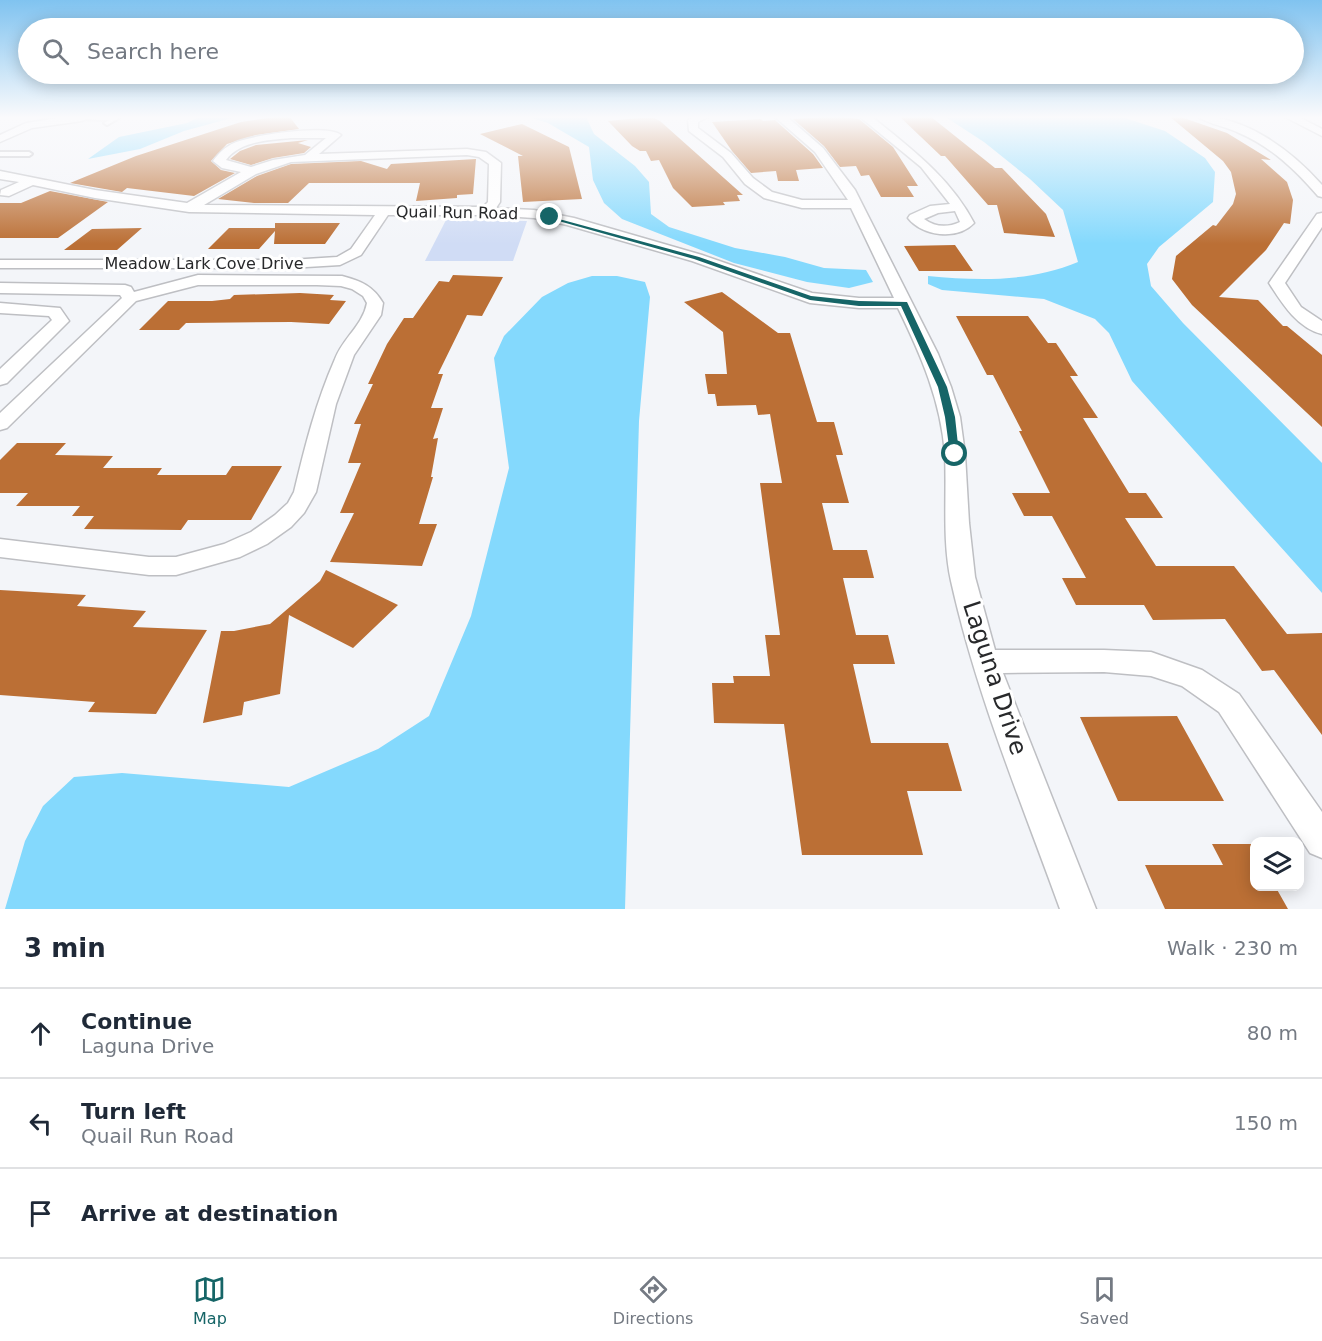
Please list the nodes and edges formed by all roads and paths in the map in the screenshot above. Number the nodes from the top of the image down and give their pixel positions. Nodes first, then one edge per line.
1 (220, 158) edge
2 (305, 158) edge
3 (490, 158) edge
4 (730, 158) edge
5 (826, 158) edge
6 (917, 158) edge
7 (1290, 158) edge
8 (252, 171) junction
9 (0, 175) edge
10 (33, 181) junction
11 (5, 193) dead end
12 (1322, 194) edge
13 (122, 198) junction
14 (856, 204) junction
15 (959, 207) dead end
16 (101, 208) dead end
17 (189, 208) junction
18 (384, 211) junction
19 (487, 211) junction
20 (1322, 217) edge
21 (0, 264) edge
22 (0, 288) edge
23 (130, 298) junction
24 (904, 303) junction
25 (0, 308) edge
26 (1322, 329) edge
27 (0, 379) edge
28 (0, 424) edge
29 (0, 548) edge
30 (985, 662) junction
31 (1322, 841) edge
32 (1078, 909) edge

1 - 8 street
2 - 8 street
3 - 19 street
4 - 14 street
5 - 14 street, Laguna Drive
6 - 15 street
7 - 12 street
8 - 17 street
9 - 10 street, Quail Run Road
10 - 11 street
10 - 13 street, Quail Run Road
13 - 16 street
13 - 17 street, Quail Run Road
14 - 24 street, Laguna Drive
17 - 18 street, Quail Run Road
18 - 19 street, Quail Run Road
18 - 21 street, Meadow Lark Cove Drive
19 - 24 street, Quail Run Road
20 - 26 street
22 - 23 street
23 - 28 street
23 - 29 street
24 - 30 street, Laguna Drive
25 - 27 street
30 - 31 street
30 - 32 street, Laguna Drive

